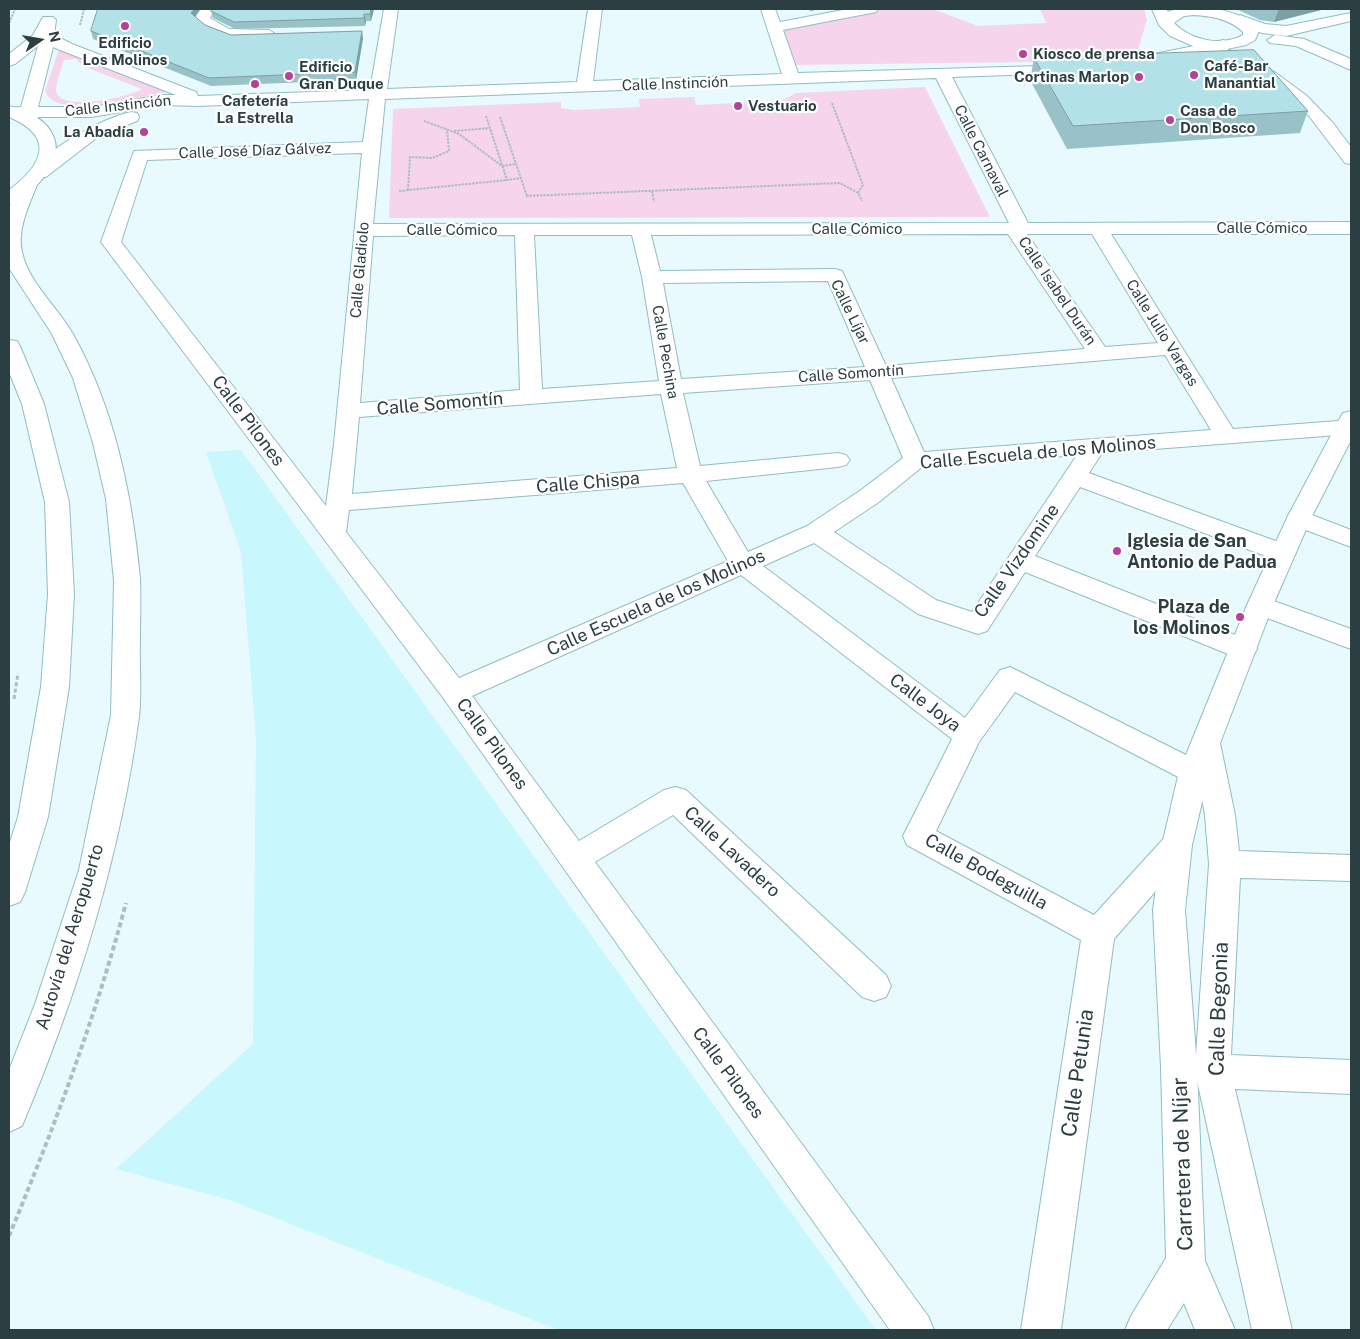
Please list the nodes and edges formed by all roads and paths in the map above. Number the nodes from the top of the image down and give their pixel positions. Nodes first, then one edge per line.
1 (15, 9) edge
2 (208, 9) edge
3 (391, 9) edge
4 (595, 9) edge
5 (768, 9) edge
6 (871, 9) edge
7 (1228, 14) edge
8 (1351, 17) edge
9 (1165, 20) edge
10 (9, 23) edge
11 (775, 27) junction
12 (45, 28) edge
13 (1302, 29) junction
14 (287, 35) edge
15 (1280, 40) junction
16 (1245, 41) junction
17 (1218, 46) junction
18 (9, 51) edge
19 (1160, 59) junction
20 (9, 61) edge
21 (1252, 65) junction
22 (1351, 65) edge
23 (1086, 67) edge
24 (941, 72) junction
25 (792, 78) junction
26 (1284, 84) junction
27 (584, 88) junction
28 (485, 91) junction
29 (377, 94) junction
30 (831, 99) dead end
31 (202, 101) junction
32 (20, 114) edge
33 (420, 119) dead end
34 (490, 128) junction
35 (447, 129) junction
36 (452, 132) junction
37 (371, 146) junction
38 (140, 155) joint
39 (1351, 159) edge
40 (516, 164) junction
41 (502, 166) junction
42 (521, 178) junction
43 (34, 179) junction
44 (507, 180) junction
45 (408, 190) junction
46 (399, 191) dead end
47 (858, 193) junction
48 (9, 199) edge
49 (866, 208) dead end
50 (1098, 228) junction
51 (1351, 228) edge
52 (1018, 229) junction
53 (364, 230) junction
54 (524, 230) junction
55 (640, 230) junction
56 (652, 276) junction
57 (9, 346) edge
58 (1171, 348) junction
59 (1099, 354) junction
60 (878, 373) junction
61 (671, 387) junction
62 (531, 396) junction
63 (348, 411) junction
64 (1350, 424) edge
65 (1227, 438) junction
66 (1095, 446) junction
67 (838, 460) dead end
68 (916, 460) junction
69 (690, 475) junction
70 (1075, 476) junction
71 (339, 503) junction
72 (1299, 518) junction
73 (816, 532) junction
74 (333, 533) junction
75 (1351, 539) edge
76 (1283, 553) junction
77 (1020, 560) junction
78 (742, 563) junction
79 (1260, 605) junction
80 (1351, 639) edge
81 (1243, 649) junction
82 (18, 665) dead end
83 (454, 692) junction
84 (13, 708) dead end
85 (968, 736) junction
86 (1200, 758) junction
87 (1177, 845) junction
88 (574, 859) junction
89 (1225, 864) junction
90 (1351, 868) edge
91 (9, 892) edge
92 (1098, 933) junction
93 (874, 986) dead end
94 (93, 1008) dead end
95 (1196, 1069) junction
96 (1351, 1076) edge
97 (9, 1114) edge
98 (9, 1236) edge
99 (1186, 1262) junction
100 (914, 1330) edge
101 (1041, 1330) edge
102 (1145, 1330) edge
103 (1215, 1330) edge
104 (1272, 1330) edge

1 - 10 path
2 - 14 main road
3 - 29 main road, Calle Gladiolo
4 - 27 main road
5 - 11 main road
6 - 11 main road
7 - 9 main road
7 - 13 main road
7 - 16 main road
8 - 13 main road
9 - 17 main road
9 - 19 main road
11 - 25 main road
12 - 18 main road
12 - 20 main road
12 - 31 main road
12 - 32 main road
13 - 15 main road
15 - 16 main road
15 - 22 main road
16 - 17 main road
16 - 26 main road
17 - 19 main road
17 - 21 main road
19 - 21 main road
21 - 26 main road
23 - 24 main road, Calle Instinción
24 - 25 main road, Calle Instinción
24 - 52 main road, Calle Carnaval
25 - 27 main road, Calle Instinción
26 - 39 main road
27 - 28 main road, Calle Instinción
28 - 29 main road, Calle Instinción
28 - 34 path
28 - 40 path
29 - 31 main road, Calle Instinción
29 - 37 main road, Calle Gladiolo
30 - 47 path
31 - 32 main road, Calle Instinción
31 - 43 main road, Calle Instinción
32 - 43 main road, Autovía del Aeropuerto
33 - 35 path
34 - 36 path
34 - 41 path
35 - 36 path
35 - 45 path
36 - 41 path
37 - 38 main road, Calle José Díaz Gálvez
37 - 53 main road, Calle Gladiolo
38 - 74 main road, Calle Pilones
40 - 41 path
40 - 42 path
41 - 44 path
42 - 44 path
42 - 47 path
43 - 48 main road, Calle Instinción
43 - 97 main road, Autovía del Aeropuerto
44 - 45 path
45 - 46 path
47 - 49 path
50 - 51 main road, Calle Cómico
50 - 52 main road, Calle Cómico
50 - 58 main road, Calle Julio Vargas
52 - 55 main road, Calle Cómico
52 - 59 main road, Calle Isabel Durán
53 - 54 main road, Calle Cómico
53 - 63 main road, Calle Gladiolo
54 - 55 main road, Calle Cómico
54 - 62 main road
55 - 56 main road, Calle Pechina
56 - 60 main road, Calle Líjar
56 - 61 main road, Calle Pechina
57 - 91 main road
58 - 59 main road, Calle Somontín
58 - 65 main road, Calle Julio Vargas
59 - 60 main road, Calle Somontín
60 - 61 main road, Calle Somontín
60 - 68 main road, Calle Líjar
61 - 62 main road, Calle Somontín
61 - 69 main road, Calle Pechina
62 - 63 main road, Calle Somontín
63 - 71 main road, Calle Gladiolo
64 - 65 main road, Calle Escuela de los Molinos
64 - 72 main road
65 - 66 main road, Calle Escuela de los Molinos
66 - 68 main road, Calle Escuela de los Molinos
66 - 70 main road, Calle Vizdomine
67 - 69 main road, Calle Chispa
68 - 73 main road, Calle Escuela de los Molinos
69 - 71 main road, Calle Chispa
69 - 78 main road, Calle Joya
70 - 76 main road
70 - 77 main road, Calle Vizdomine
71 - 74 main road, Calle Gladiolo
72 - 75 main road
72 - 76 main road
73 - 77 main road, Calle Vizdomine
73 - 78 main road, Calle Escuela de los Molinos
74 - 83 main road, Calle Pilones
76 - 79 main road
77 - 81 main road
78 - 83 main road, Calle Escuela de los Molinos
78 - 85 main road, Calle Joya
79 - 80 main road
79 - 81 main road
81 - 86 main road
82 - 84 path
83 - 88 main road, Calle Pilones
85 - 86 main road, Calle Joya
85 - 92 main road, Calle Bodeguilla
86 - 87 main road
86 - 89 main road, Calle Begonia
87 - 92 main road
87 - 95 main road
88 - 93 main road, Calle Lavadero
88 - 100 main road, Calle Pilones
89 - 90 main road
89 - 95 main road, Calle Begonia
92 - 101 main road, Calle Petunia
94 - 98 path
95 - 96 main road
95 - 99 main road, Carretera de Níjar
95 - 104 main road, Calle Begonia
99 - 102 main road, Carretera de Níjar
99 - 103 main road, Carretera de Níjar

